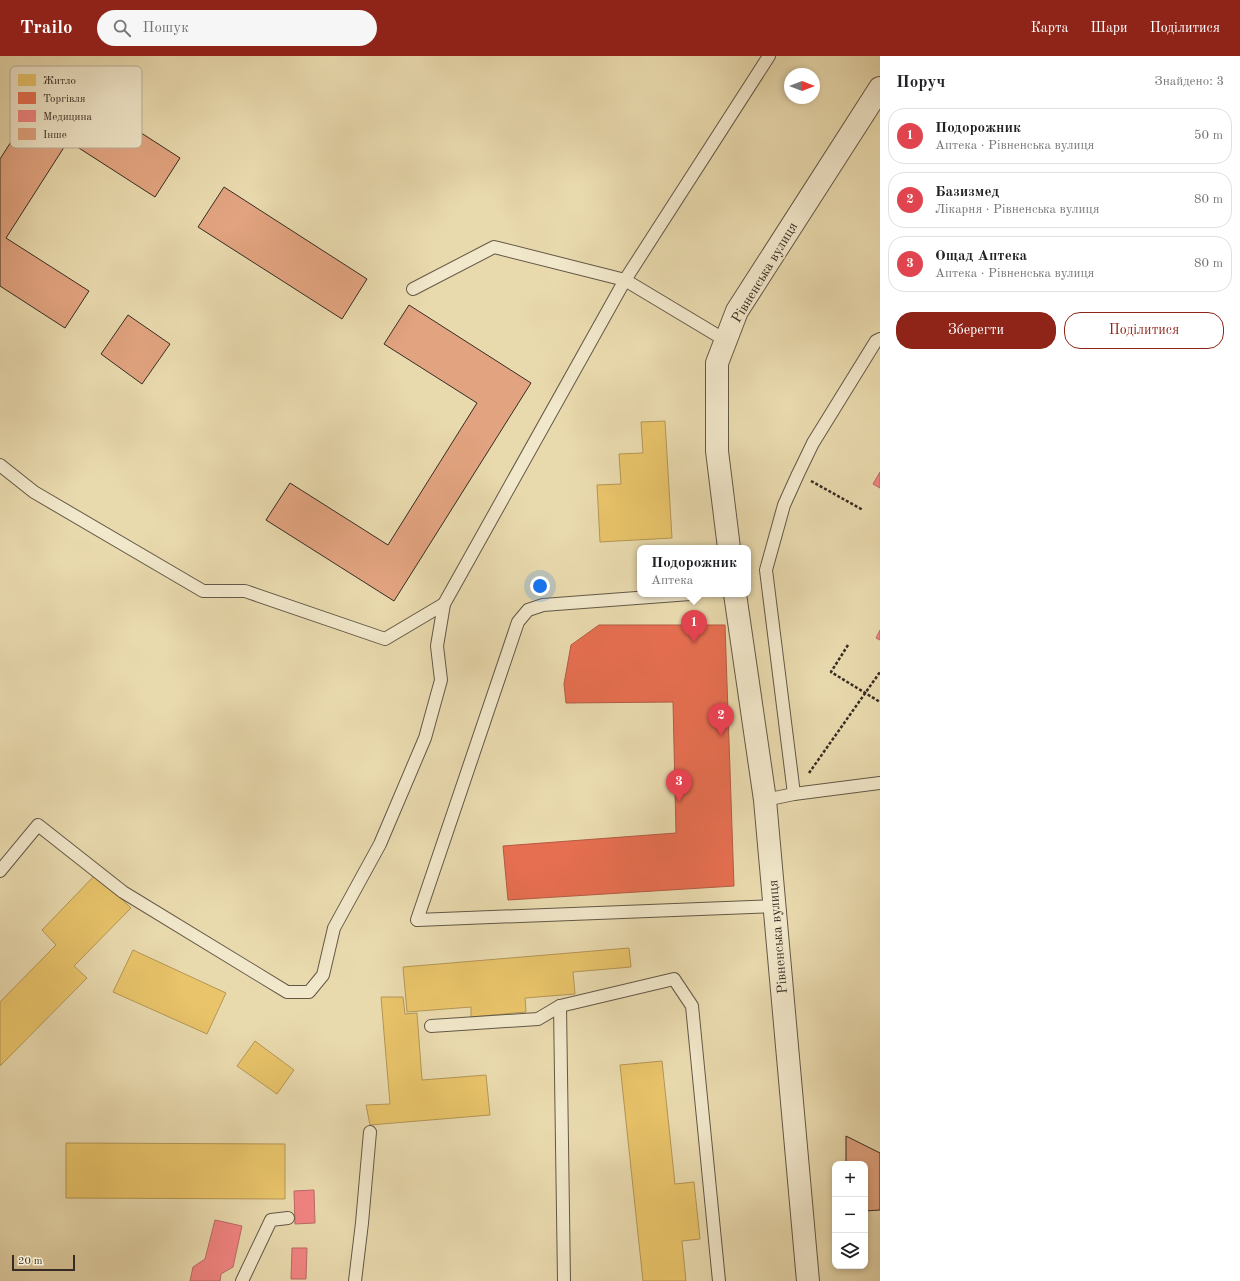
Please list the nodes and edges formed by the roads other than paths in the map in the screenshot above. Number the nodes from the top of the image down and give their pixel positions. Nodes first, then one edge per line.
1 (769, 56) edge
2 (880, 88) edge
3 (625, 280) junction
4 (413, 289) dead end
5 (880, 339) edge
6 (725, 340) junction
7 (0, 465) edge
8 (729, 545) edge
9 (650, 597) edge
10 (735, 597) edge
11 (444, 604) junction
12 (880, 783) edge
13 (794, 794) junction
14 (765, 800) junction
15 (0, 871) edge
16 (774, 906) junction
17 (560, 1006) junction
18 (431, 1026) dead end
19 (370, 1132) dead end
20 (288, 1218) dead end
21 (242, 1281) edge
22 (355, 1281) edge
23 (564, 1281) edge
24 (719, 1281) edge
25 (808, 1281) edge

1 - 3 lane
2 - 6 street, Рівненська вулиця
3 - 4 lane
3 - 6 lane
3 - 11 lane
5 - 13 lane
6 - 8 street, Рівненська вулиця
7 - 11 lane
9 - 16 lane
10 - 14 street, Рівненська вулиця
11 - 15 lane
12 - 13 lane
13 - 14 lane
14 - 16 street, Рівненська вулиця
16 - 25 street, Рівненська вулиця
17 - 18 lane
17 - 23 lane
17 - 24 lane
19 - 22 lane
20 - 21 lane

